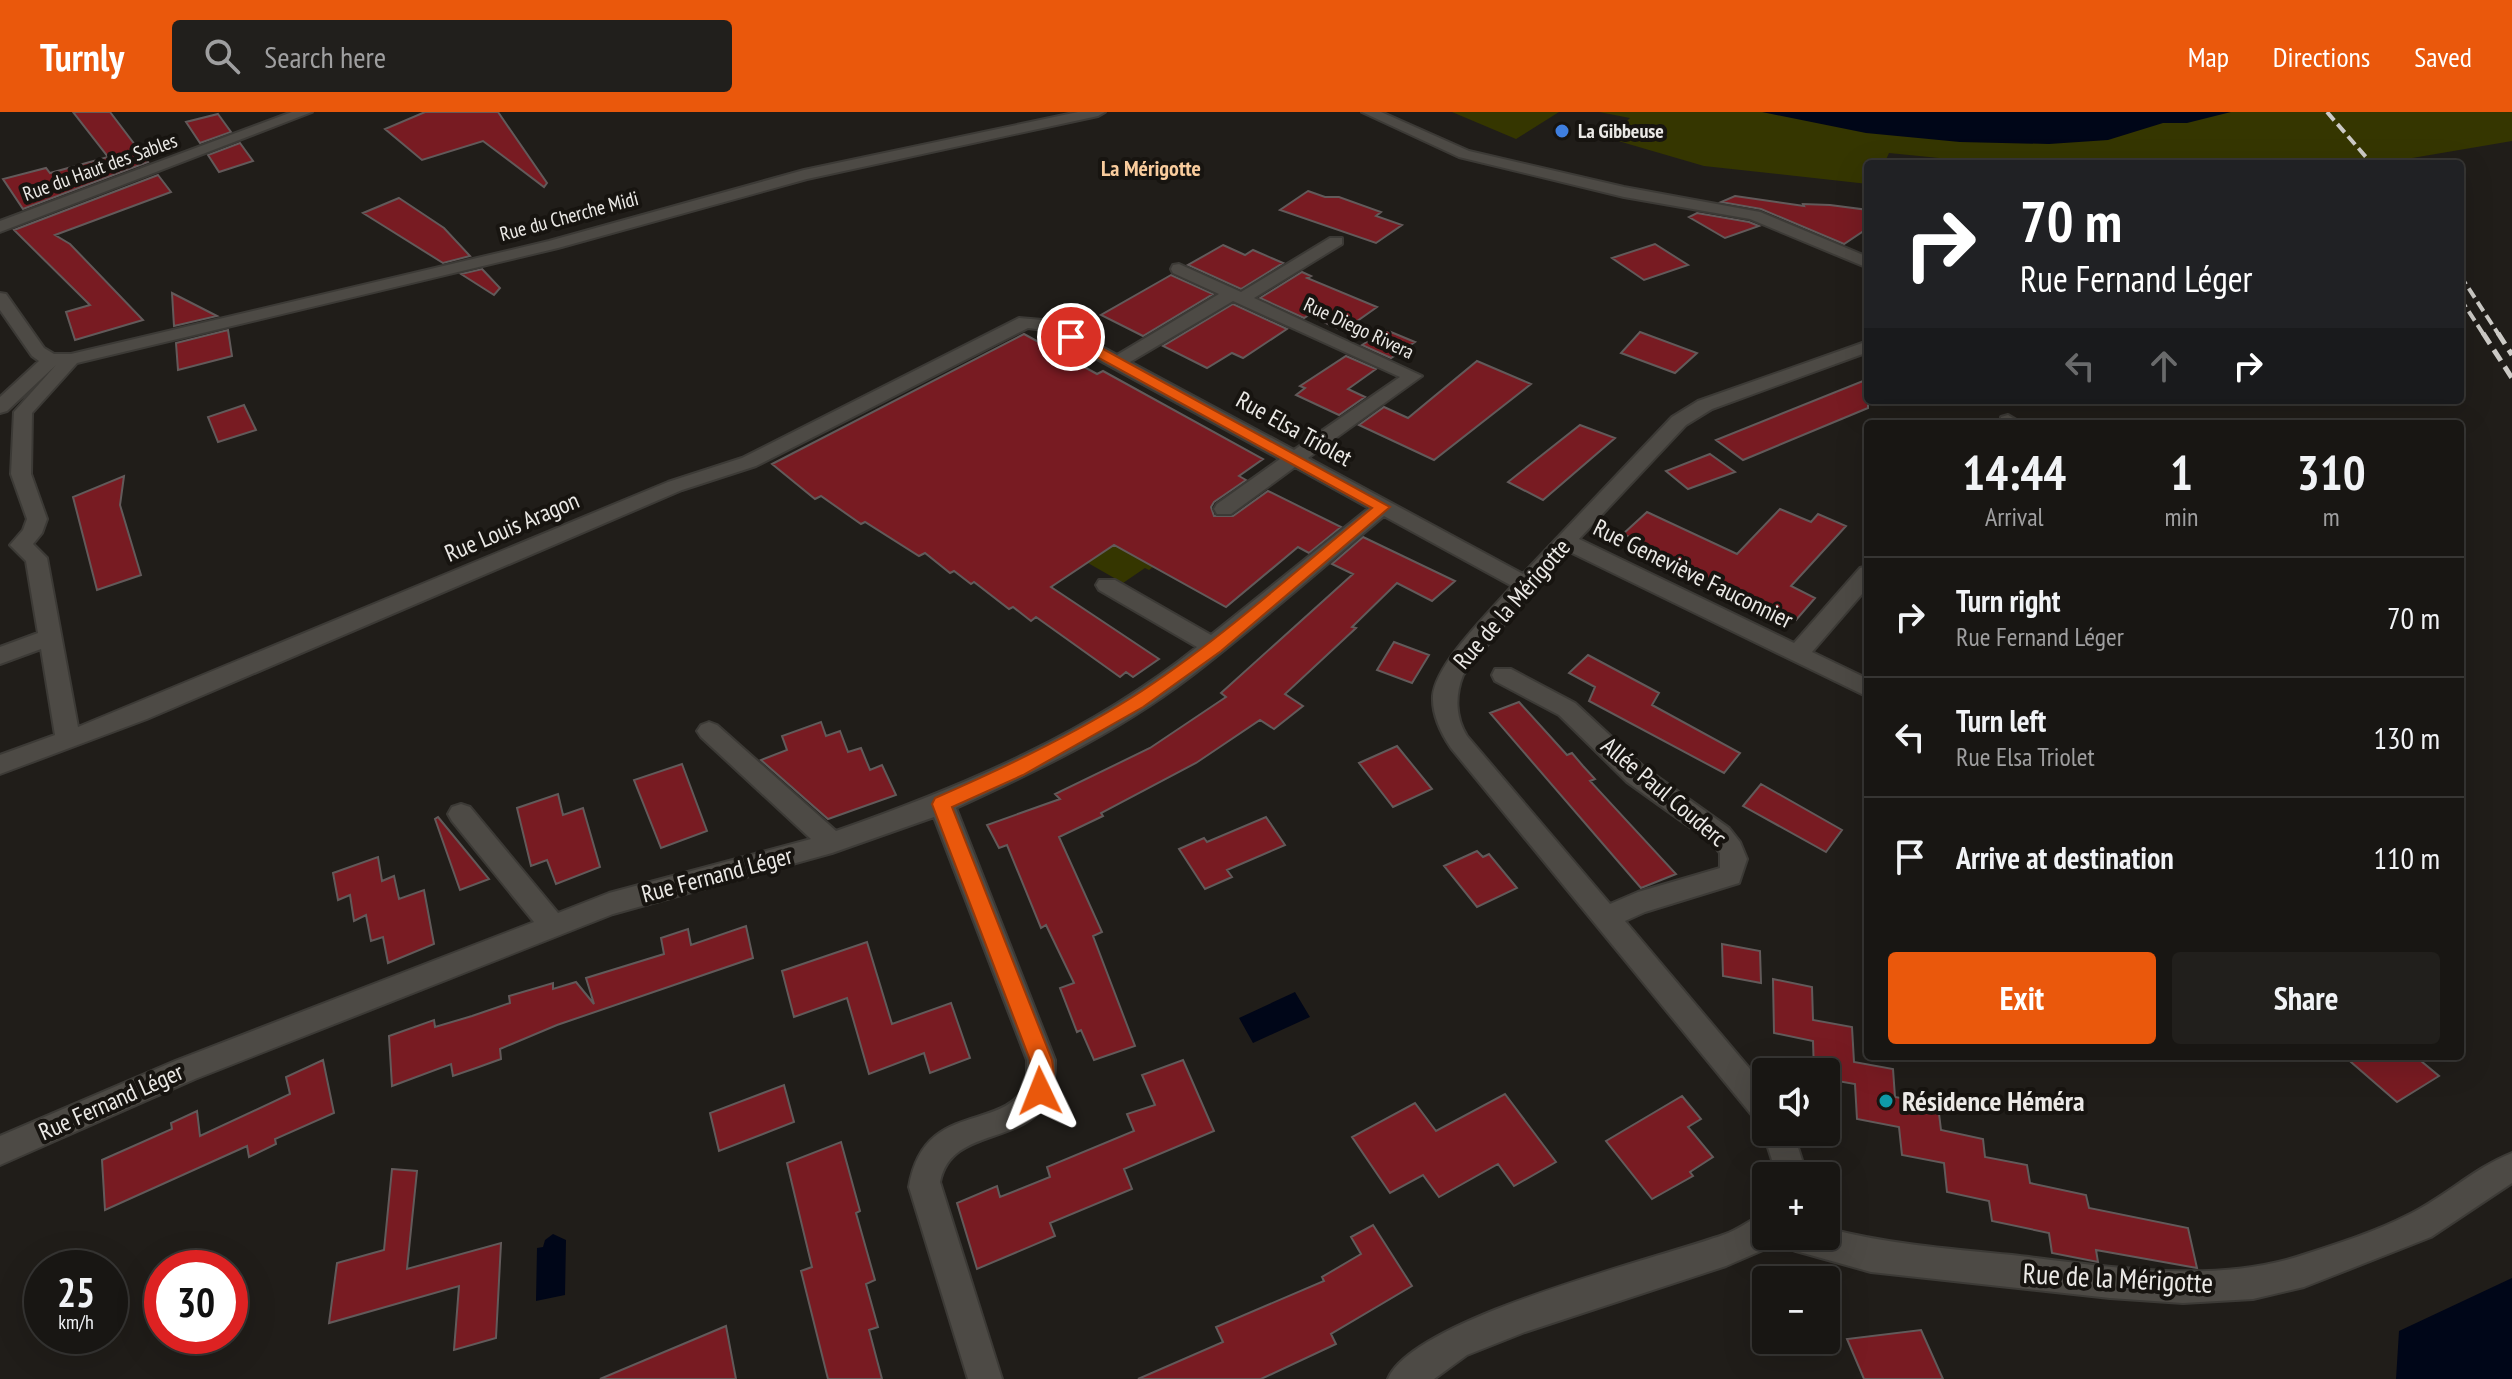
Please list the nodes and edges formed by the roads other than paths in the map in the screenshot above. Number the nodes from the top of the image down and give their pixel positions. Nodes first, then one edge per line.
1 (262, 112) edge
2 (305, 112) edge
3 (1098, 112) edge
4 (1369, 112) edge
5 (272, 126) junction
6 (0, 227) edge
7 (1336, 241) dead end
8 (1864, 261) edge
9 (1179, 269) dead end
10 (1237, 296) junction
11 (0, 298) edge
12 (1036, 321) joint
13 (1864, 347) edge
14 (61, 359) junction
15 (1118, 362) junction
16 (0, 407) edge
17 (1292, 458) junction
18 (1382, 507) junction
19 (1224, 509) dead end
20 (1566, 541) junction
21 (10, 548) edge
22 (1864, 578) edge
23 (1525, 584) junction
24 (1107, 585) dead end
25 (50, 637) junction
26 (1215, 647) junction
27 (1798, 654) junction
28 (0, 656) edge
29 (1503, 675) dead end
30 (1864, 687) edge
31 (709, 731) dead end
32 (68, 739) junction
33 (0, 765) edge
34 (942, 804) junction
35 (461, 814) dead end
36 (832, 843) junction
37 (1606, 918) junction
38 (553, 926) junction
39 (1752, 1093) edge
40 (0, 1151) edge
41 (2512, 1167) edge
42 (1752, 1239) edge
43 (1840, 1248) edge
44 (985, 1379) edge
45 (1405, 1379) edge

1 - 5 street
2 - 5 street, Rue du Haut des Sables
3 - 14 street, Rue du Cherche Midi
4 - 8 street
5 - 6 street, Rue du Haut des Sables
7 - 10 street, Rue Diego Rivera
9 - 10 street, Rue Diego Rivera
10 - 15 street, Rue Diego Rivera
10 - 17 street, Rue Diego Rivera
11 - 14 street
12 - 15 street, Rue Elsa Triolet
12 - 32 street, Rue Louis Aragon
13 - 20 street, Rue de la Mérigotte
14 - 16 street, Rue du Cherche Midi
14 - 21 street
15 - 17 street, Rue Elsa Triolet
17 - 18 street, Rue Elsa Triolet
17 - 19 street
18 - 23 street, Rue Elsa Triolet
18 - 26 street, Rue Fernand Léger
20 - 23 street, Rue de la Mérigotte
20 - 27 street, Rue Geneviève Fauconnier
21 - 25 street
22 - 27 street, Rue Geneviève Fauconnier
23 - 37 street, Rue de la Mérigotte
24 - 26 street
25 - 28 street
25 - 32 street
26 - 34 street, Rue Fernand Léger
27 - 30 street, Rue Geneviève Fauconnier
29 - 37 street, Allée Paul Couderc
31 - 36 street
32 - 33 street, Rue Louis Aragon
34 - 36 street, Rue Fernand Léger
34 - 44 street
35 - 38 street
36 - 38 street, Rue Fernand Léger
37 - 39 street, Rue de la Mérigotte
38 - 40 street, Rue Fernand Léger
41 - 43 street, Rue de la Mérigotte
42 - 45 street

